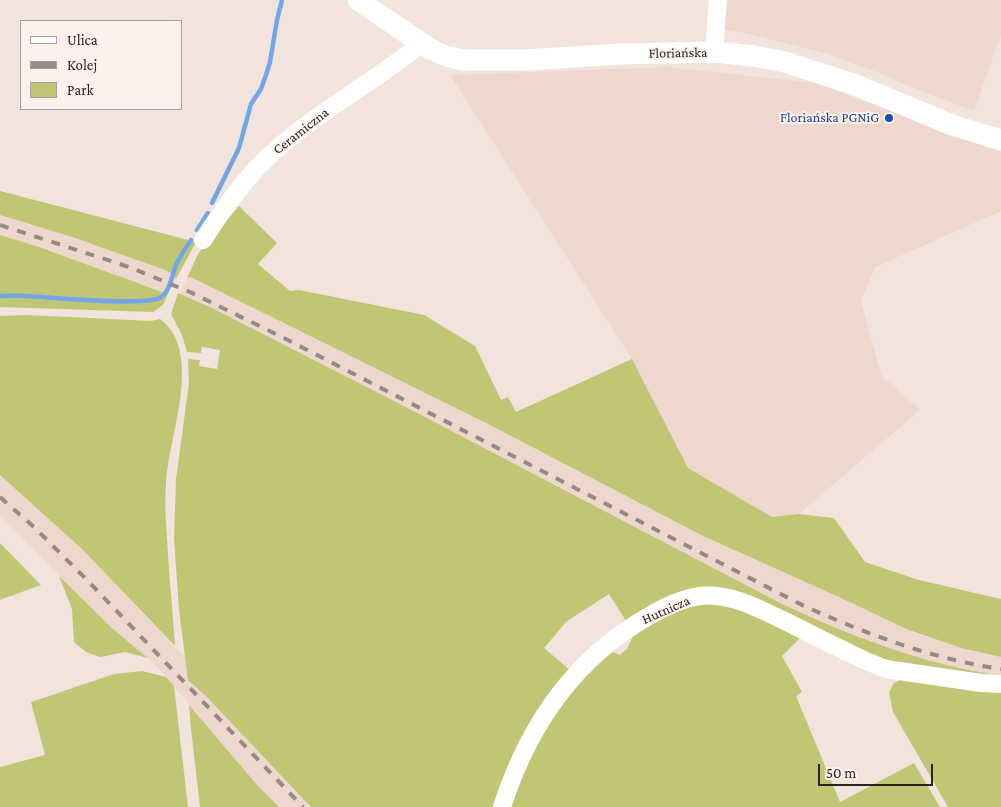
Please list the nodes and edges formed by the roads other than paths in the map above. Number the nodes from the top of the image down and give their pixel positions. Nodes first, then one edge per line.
1 (358, 0) edge
2 (718, 0) edge
3 (421, 44) junction
4 (714, 52) junction
5 (1001, 140) edge
6 (202, 240) dead end
7 (1001, 684) edge
8 (502, 807) edge

1 - 3 street, Floriańska
2 - 4 street
3 - 4 street, Floriańska
3 - 6 street, Ceramiczna
4 - 5 street, Floriańska
7 - 8 street, Hutnicza

